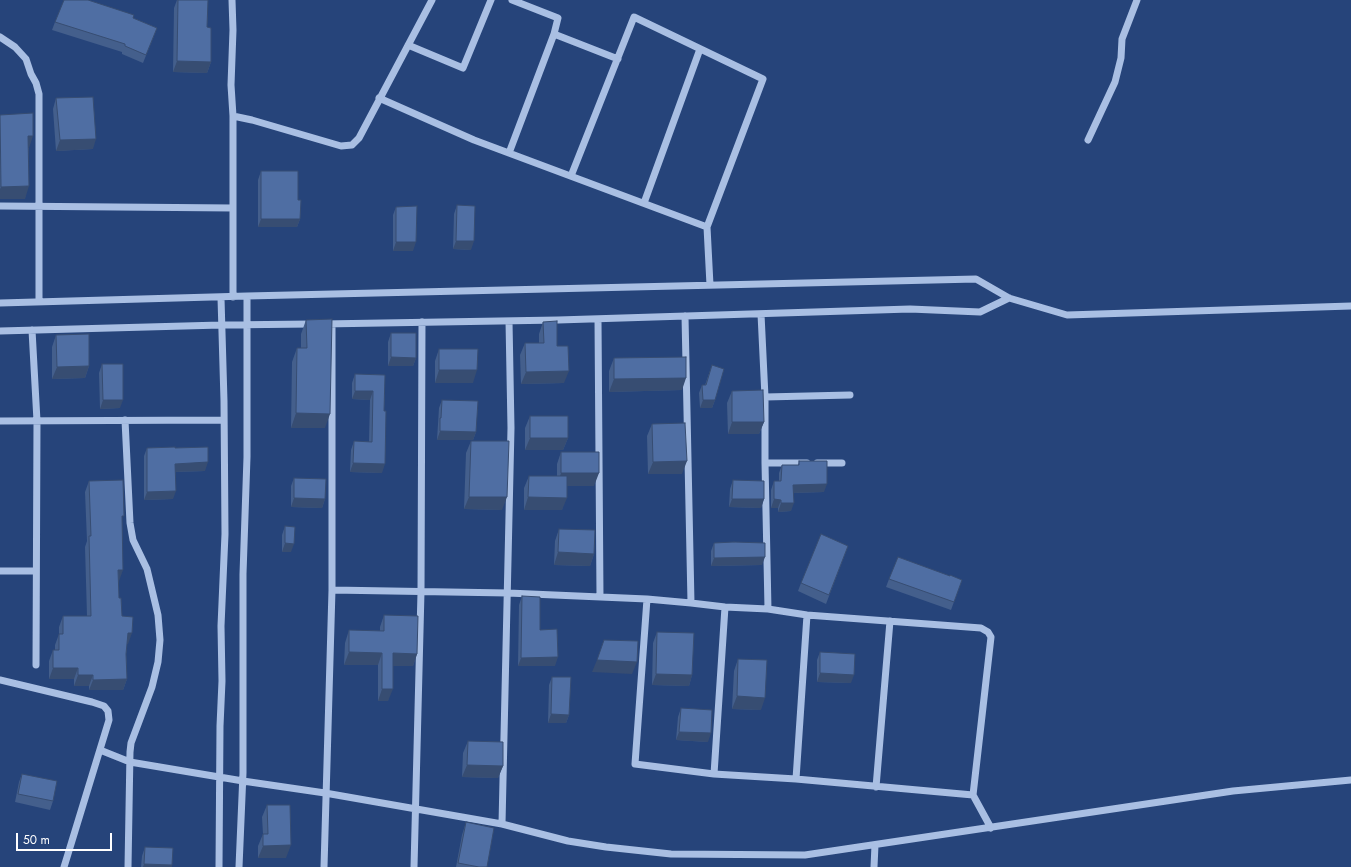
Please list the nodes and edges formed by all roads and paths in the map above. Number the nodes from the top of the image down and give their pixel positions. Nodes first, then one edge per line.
1 (232, 0) edge
2 (432, 0) edge
3 (491, 0) edge
4 (512, 0) edge
5 (1137, 0) edge
6 (554, 34) junction
7 (0, 37) edge
8 (408, 45) junction
9 (700, 48) junction
10 (618, 59) junction
11 (380, 98) junction
12 (233, 116) junction
13 (1088, 140) dead end
14 (509, 153) junction
15 (571, 176) junction
16 (644, 203) junction
17 (0, 206) edge
18 (39, 206) junction
19 (233, 208) junction
20 (707, 227) junction
21 (710, 285) junction
22 (247, 296) junction
23 (233, 297) junction
24 (221, 298) junction
25 (1009, 298) junction
26 (39, 302) junction
27 (0, 303) edge
28 (1351, 306) edge
29 (761, 314) junction
30 (685, 316) junction
31 (598, 319) junction
32 (509, 321) junction
33 (422, 322) junction
34 (332, 324) junction
35 (221, 325) junction
36 (247, 325) junction
37 (0, 330) edge
38 (32, 330) junction
39 (850, 395) dead end
40 (765, 397) junction
41 (125, 420) junction
42 (224, 420) junction
43 (0, 421) edge
44 (37, 421) junction
45 (842, 463) dead end
46 (765, 464) junction
47 (0, 571) edge
48 (36, 571) junction
49 (332, 590) junction
50 (421, 592) junction
51 (508, 593) junction
52 (600, 597) junction
53 (647, 599) junction
54 (691, 603) junction
55 (725, 607) junction
56 (768, 609) junction
57 (807, 615) junction
58 (890, 621) junction
59 (36, 664) dead end
60 (0, 680) edge
61 (100, 750) junction
62 (130, 762) junction
63 (714, 774) junction
64 (219, 777) junction
65 (796, 779) junction
66 (1351, 780) edge
67 (243, 781) junction
68 (876, 787) junction
69 (326, 793) junction
70 (973, 795) junction
71 (415, 809) junction
72 (502, 824) junction
73 (991, 828) junction
74 (875, 845) junction
75 (64, 867) edge
76 (128, 867) edge
77 (219, 867) edge
78 (239, 867) edge
79 (324, 867) edge
80 (414, 867) edge
81 (874, 867) edge

1 - 12 street
2 - 8 street
3 - 8 street
4 - 6 street
5 - 13 street
6 - 10 street
6 - 14 street
7 - 18 street
8 - 11 street
9 - 10 street
9 - 16 street
9 - 20 street
10 - 15 street
11 - 12 street
11 - 14 street
12 - 19 street
14 - 15 street
15 - 16 street
16 - 20 street
17 - 18 street
18 - 19 street
18 - 26 street
19 - 23 street
20 - 21 street
21 - 22 street
21 - 25 street
22 - 23 street
22 - 36 street
23 - 24 street
24 - 26 street
24 - 35 street
25 - 28 street
25 - 29 street
26 - 27 street
29 - 30 street
29 - 40 street
30 - 31 street
30 - 54 street
31 - 32 street
31 - 52 street
32 - 33 street
32 - 51 street
33 - 34 street
33 - 50 street
34 - 36 street
34 - 49 street
35 - 36 street
35 - 38 street
35 - 42 street
36 - 67 street
37 - 38 street
38 - 44 street
39 - 40 street
40 - 46 street
41 - 42 street
41 - 44 street
41 - 62 street
42 - 64 street
43 - 44 street
44 - 48 street
45 - 46 street
46 - 56 street
47 - 48 street
48 - 59 street
49 - 50 street
49 - 69 street
50 - 51 street
50 - 71 street
51 - 52 street
51 - 72 street
52 - 53 street
53 - 54 street
53 - 63 street
54 - 55 street
55 - 56 street
55 - 63 street
56 - 57 street
57 - 58 street
57 - 65 street
58 - 68 street
58 - 70 street
60 - 61 street
61 - 62 street
61 - 75 street
62 - 64 street
62 - 76 street
63 - 65 street
64 - 67 street
64 - 77 street
65 - 68 street
66 - 73 street
67 - 69 street
67 - 78 street
68 - 70 street
69 - 71 street
69 - 79 street
70 - 73 street
71 - 72 street
71 - 80 street
72 - 74 street
73 - 74 street
74 - 81 street

